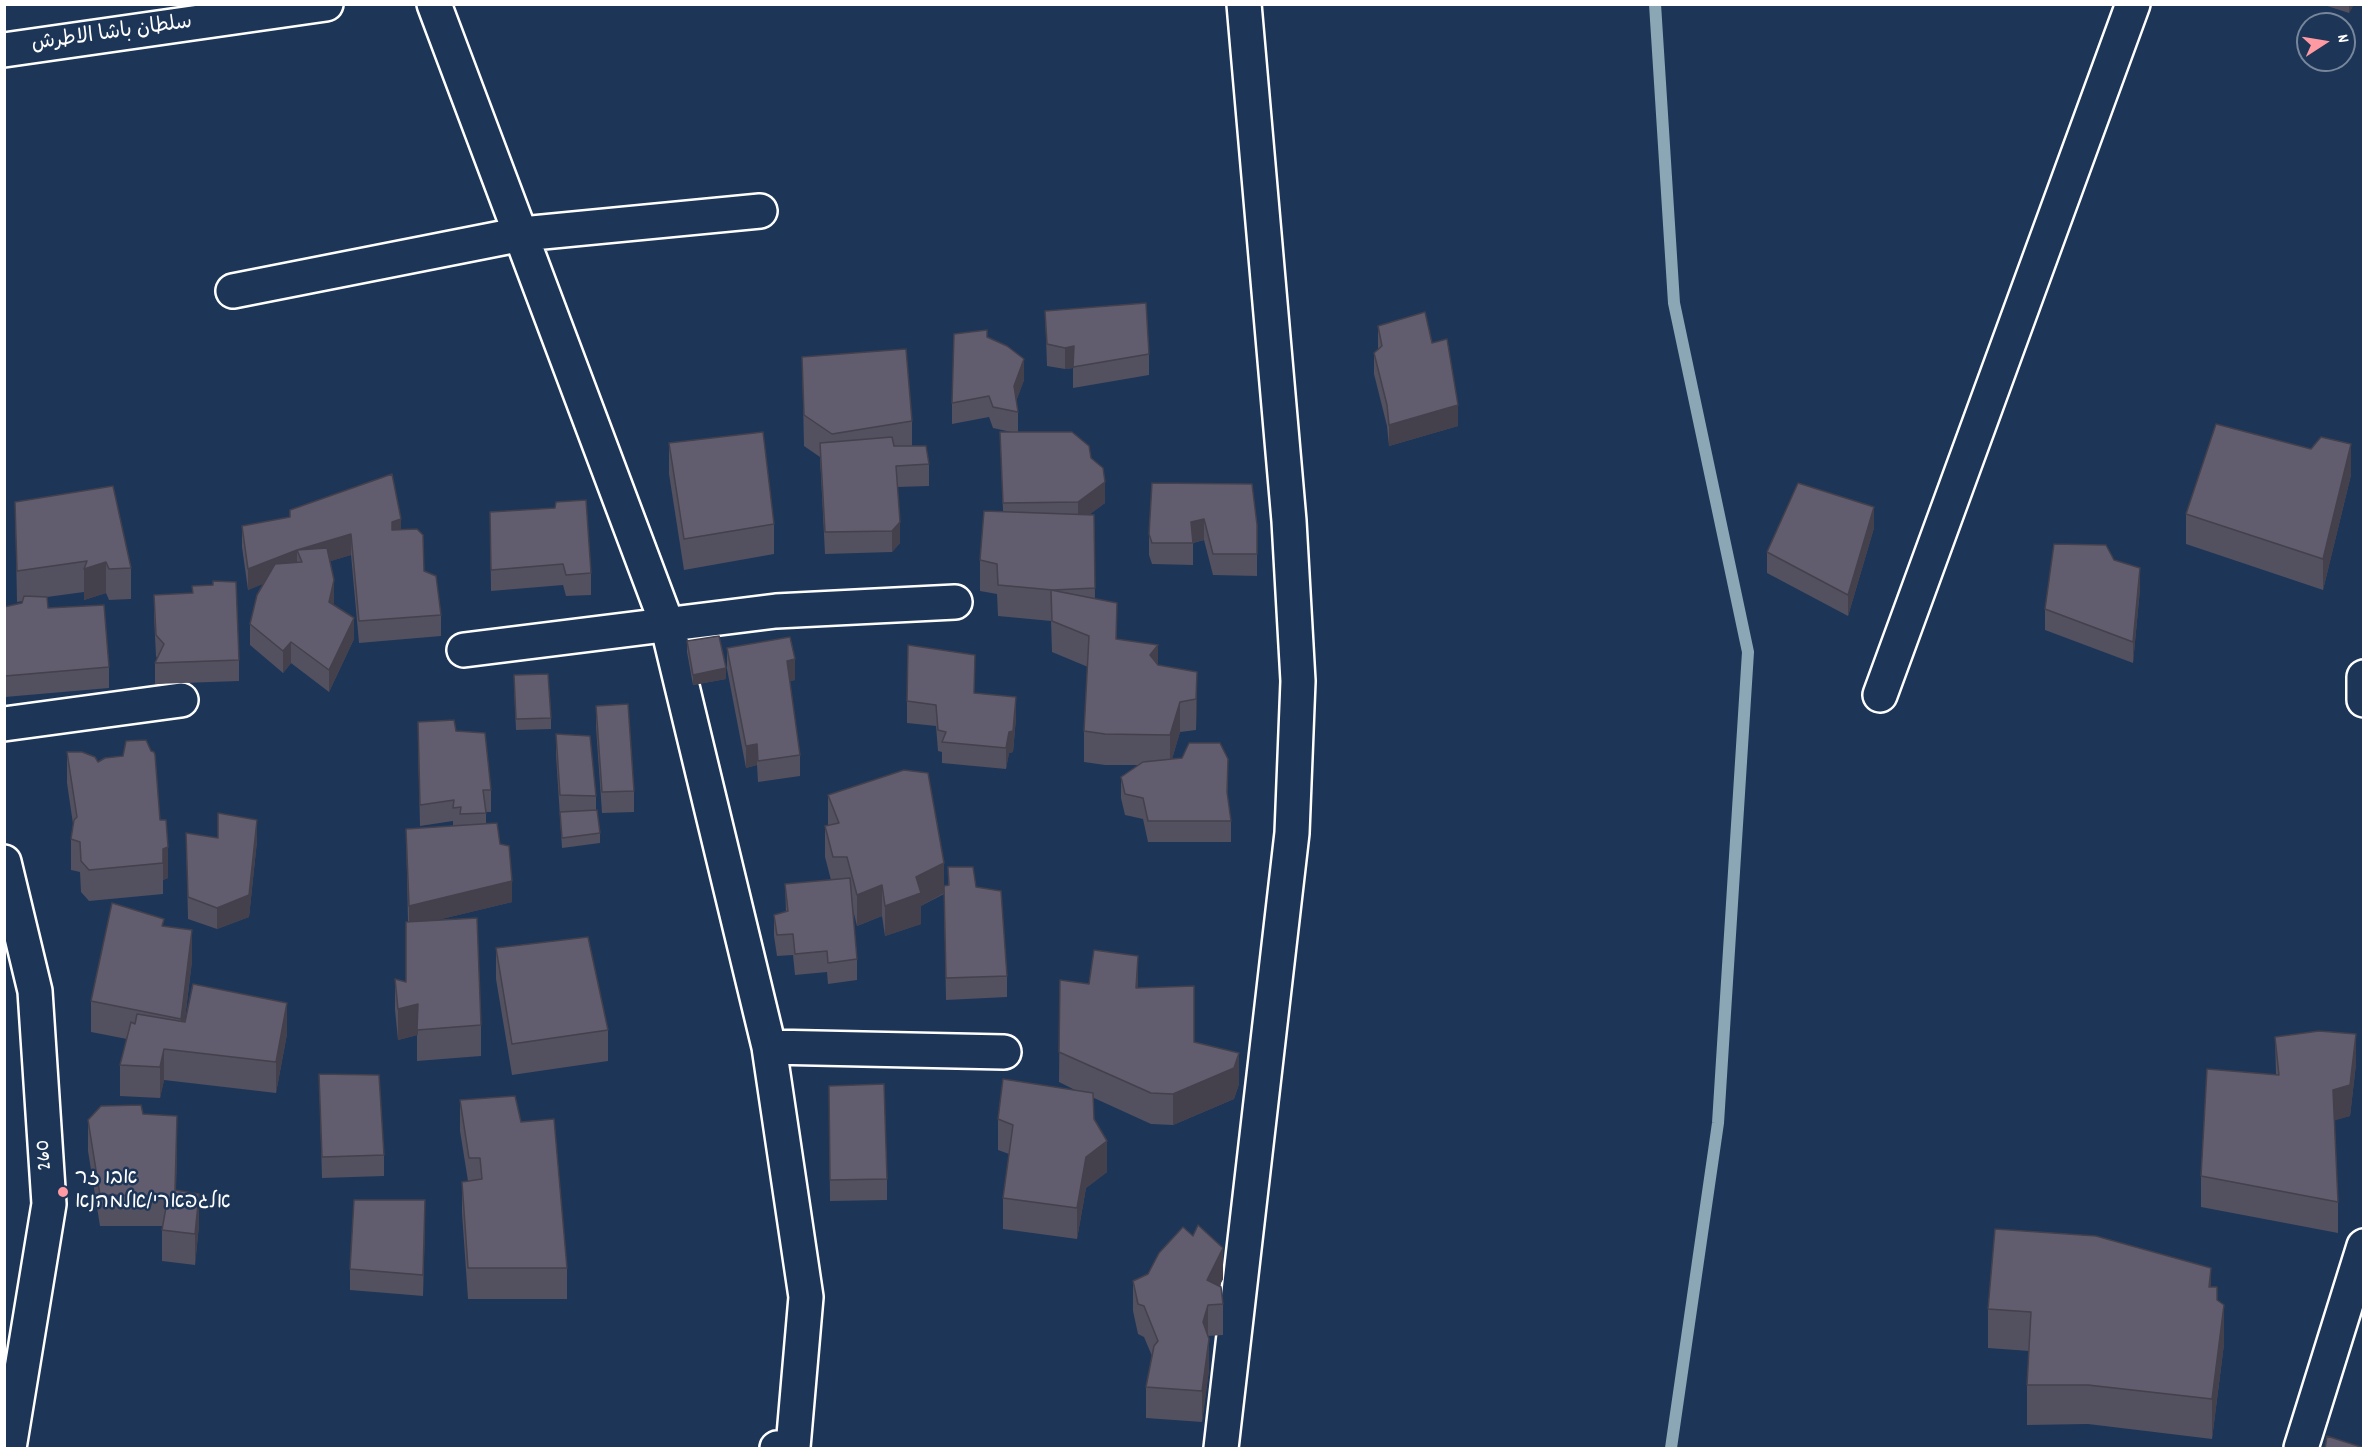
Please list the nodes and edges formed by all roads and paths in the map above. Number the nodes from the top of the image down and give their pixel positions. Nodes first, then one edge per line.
1 (326, 4) edge
2 (434, 4) edge
3 (1244, 4) edge
4 (2133, 4) edge
5 (4, 50) edge
6 (760, 211) dead end
7 (522, 234) junction
8 (233, 291) dead end
9 (955, 602) dead end
10 (667, 624) junction
11 (464, 650) dead end
12 (2364, 677) edge
13 (1880, 695) dead end
14 (181, 700) dead end
15 (2364, 700) edge
16 (4, 724) edge
17 (4, 862) edge
18 (769, 1047) junction
19 (1004, 1052) dead end
20 (2364, 1246) edge
21 (9, 1449) edge
22 (777, 1449) edge
23 (1221, 1449) edge
24 (2301, 1449) edge

1 - 5 street, سلطان باشا الاطرش
2 - 7 street
3 - 23 street
4 - 13 street
6 - 7 street
7 - 8 street
7 - 10 street
9 - 10 street
10 - 11 street
10 - 18 street
12 - 15 street
14 - 16 street
17 - 21 street, 260
18 - 19 street
18 - 22 street
20 - 24 street

